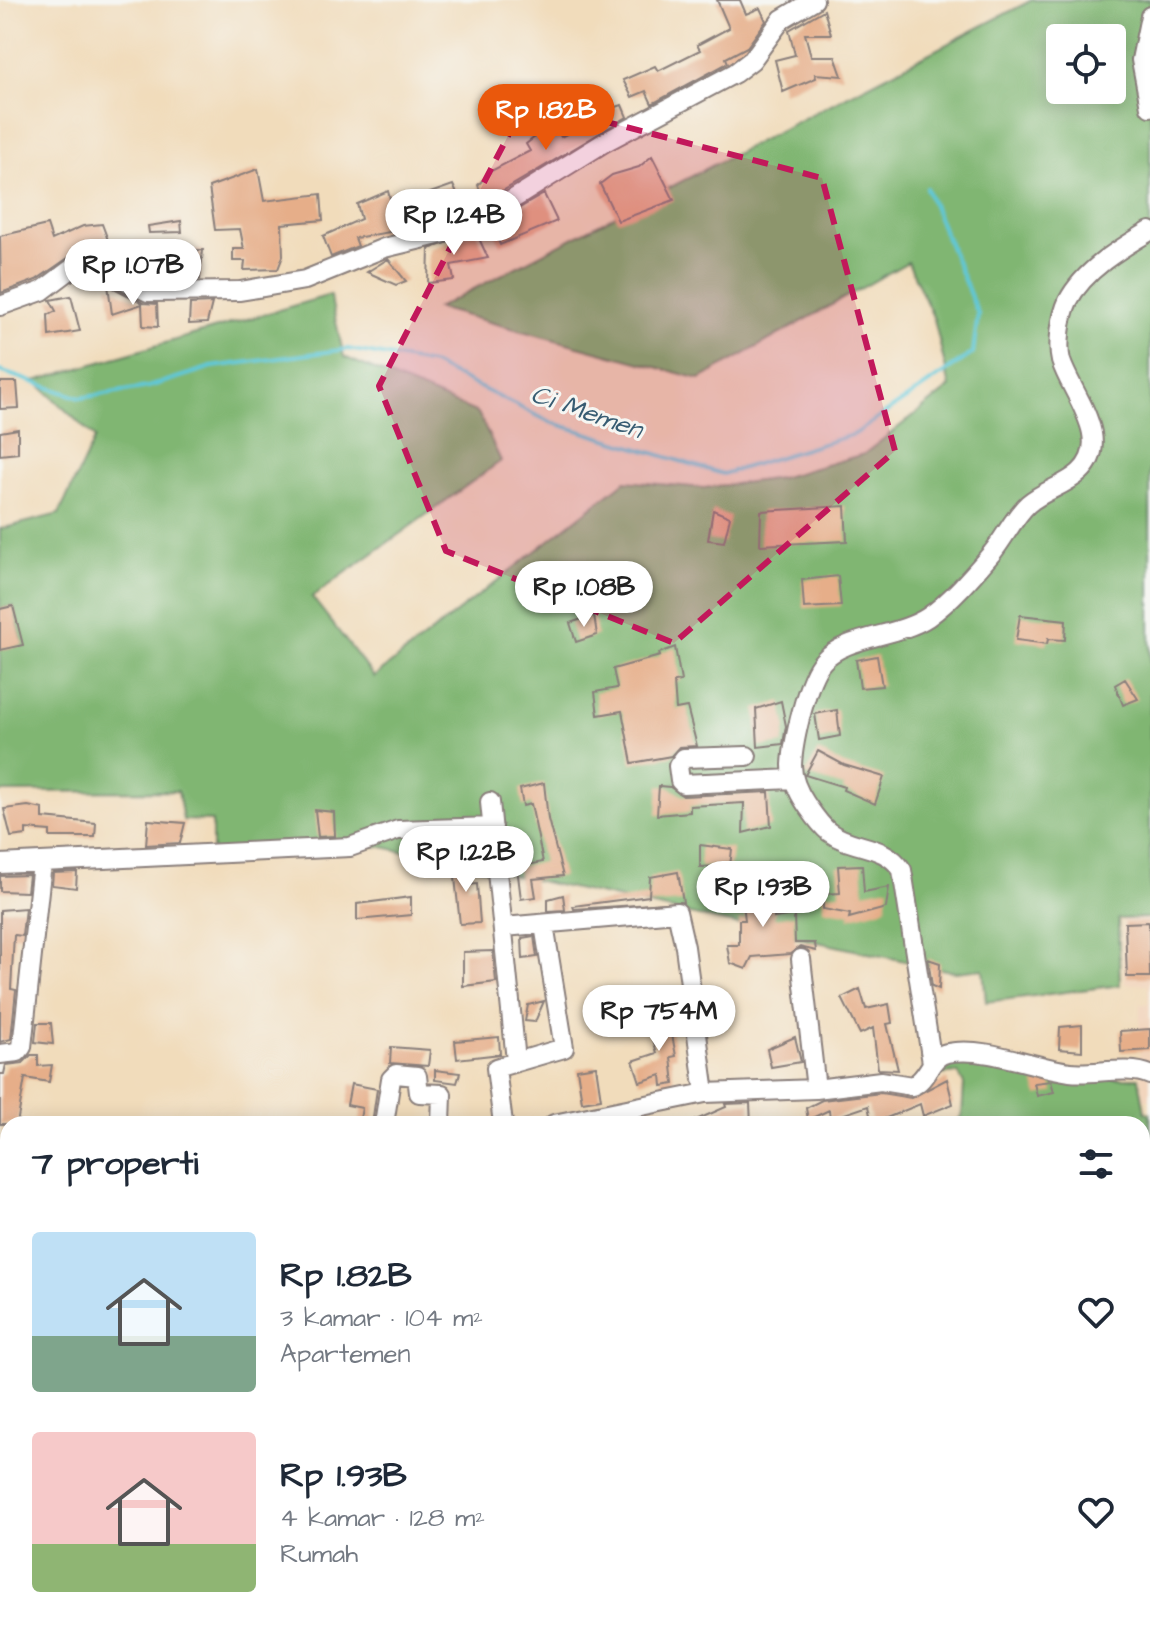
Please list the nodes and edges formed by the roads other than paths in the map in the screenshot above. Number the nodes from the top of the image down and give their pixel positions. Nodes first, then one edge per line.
1 (814, 0) edge
2 (1150, 16) edge
3 (1150, 107) edge
4 (1150, 231) edge
5 (0, 306) edge
6 (747, 756) dead end
7 (793, 779) junction
8 (490, 802) dead end
9 (493, 827) junction
10 (42, 863) junction
11 (0, 864) edge
12 (544, 925) junction
13 (504, 927) junction
14 (801, 959) dead end
15 (0, 1054) edge
16 (516, 1061) junction
17 (932, 1063) junction
18 (1150, 1075) edge
19 (816, 1089) junction
20 (705, 1093) junction
21 (385, 1116) edge
22 (441, 1116) edge
23 (502, 1116) edge
24 (609, 1116) edge

1 - 5 street
2 - 3 street
4 - 7 street
6 - 7 street
7 - 17 street
8 - 9 street
9 - 10 street
9 - 13 street
10 - 11 street
10 - 15 street
12 - 13 street
12 - 16 street
12 - 20 street
13 - 16 street
14 - 19 street
16 - 23 street
17 - 18 street
17 - 19 street
19 - 20 street
20 - 24 street
21 - 22 street

